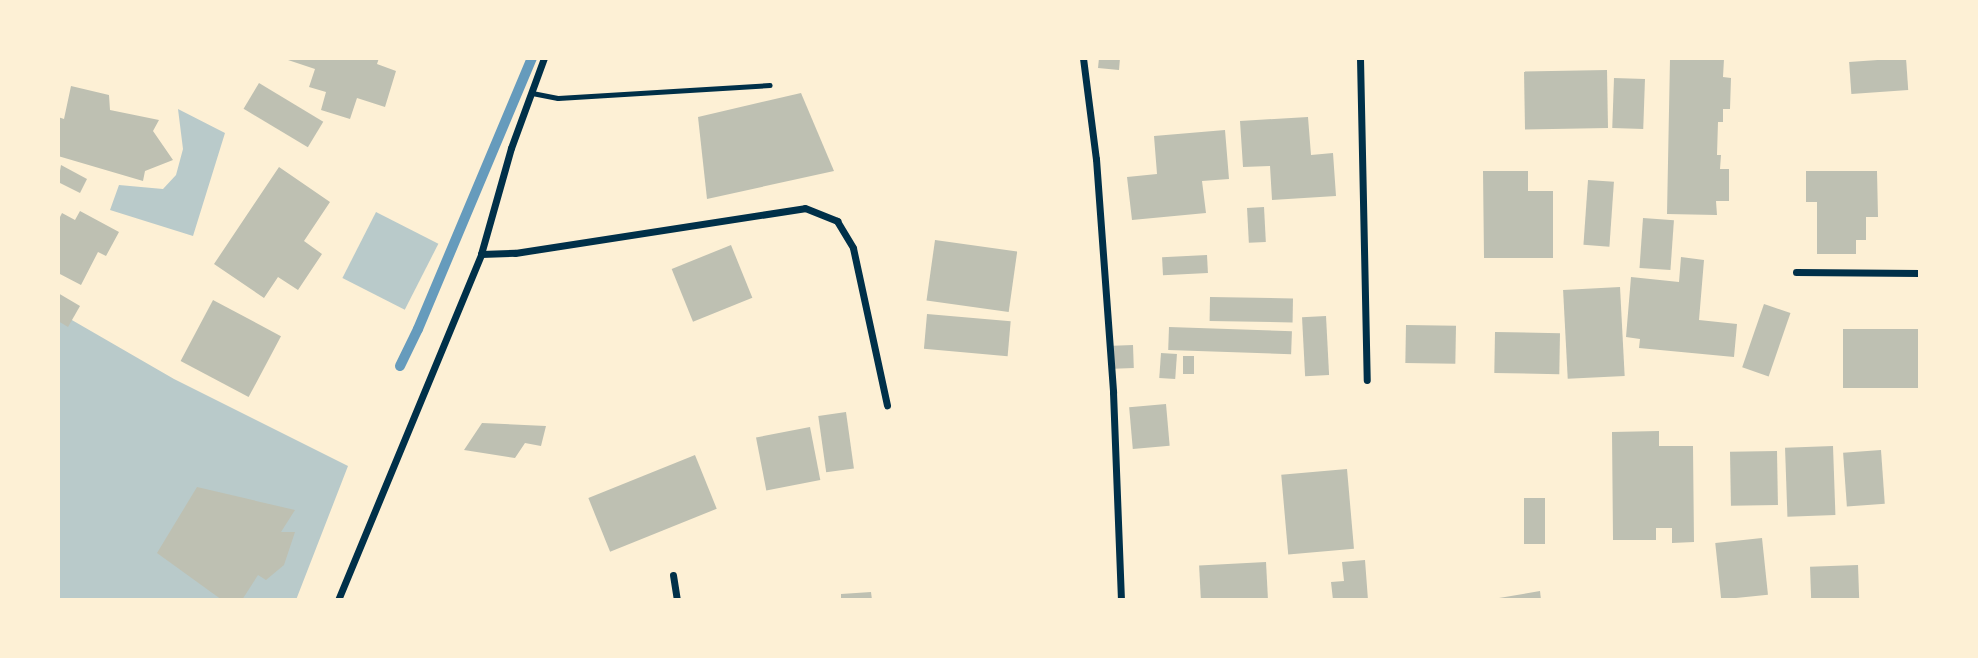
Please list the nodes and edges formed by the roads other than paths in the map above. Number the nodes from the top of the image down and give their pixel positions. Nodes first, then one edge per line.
1 (544, 58) edge
2 (1083, 58) edge
3 (1360, 58) edge
4 (770, 85) dead end
5 (532, 93) junction
6 (481, 254) junction
7 (1796, 272) dead end
8 (1920, 273) edge
9 (1367, 380) dead end
10 (887, 405) dead end
11 (673, 575) dead end
12 (338, 600) edge
13 (677, 600) edge
14 (1121, 600) edge

1 - 5 street
2 - 14 street
3 - 9 street
4 - 5 lane
5 - 6 street
6 - 10 street
6 - 12 street
7 - 8 street
11 - 13 street

